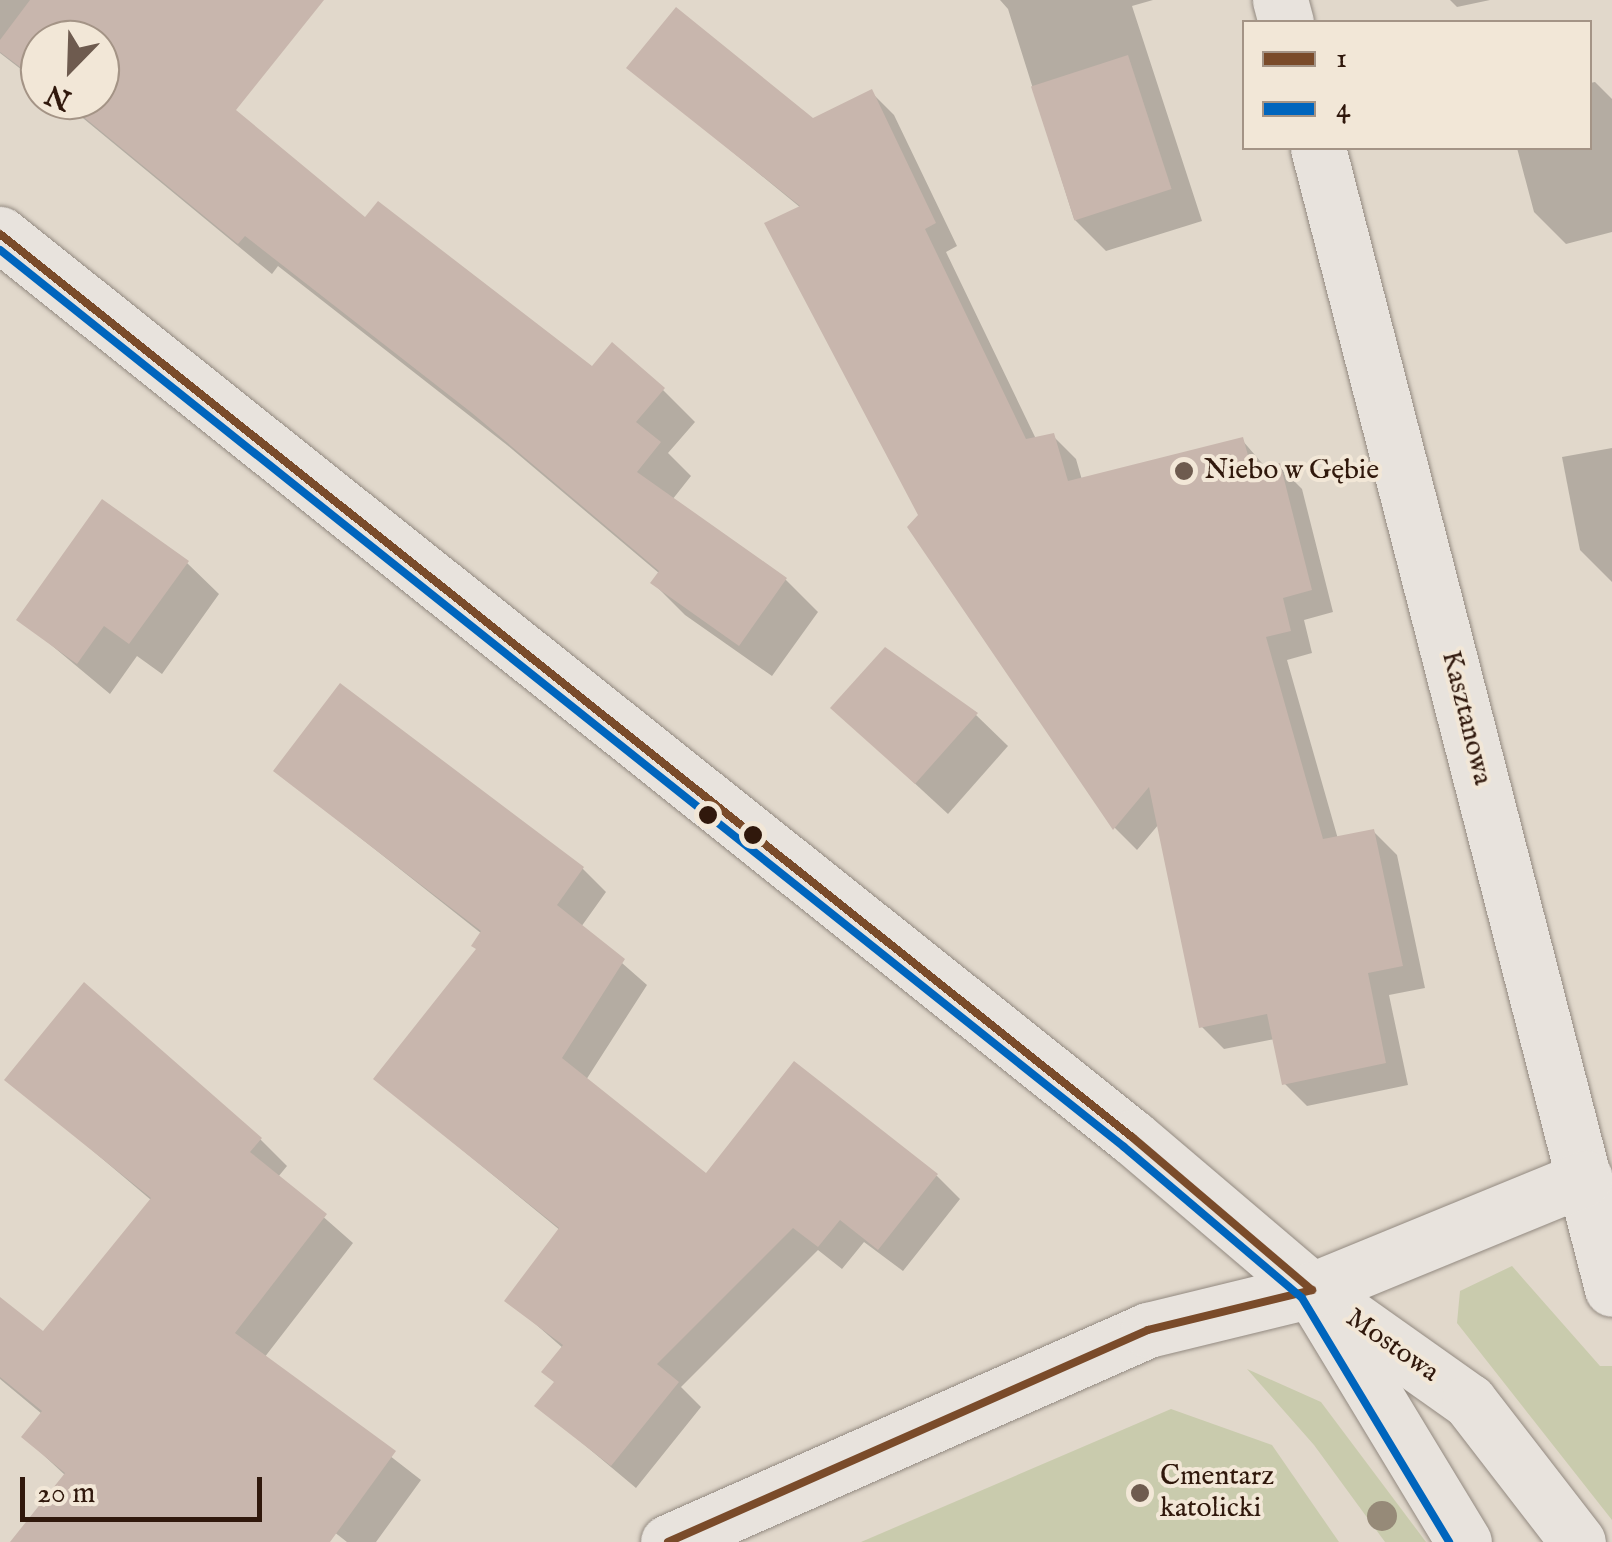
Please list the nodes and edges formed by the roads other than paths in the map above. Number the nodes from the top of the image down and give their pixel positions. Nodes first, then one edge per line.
1 (1319, 150) edge
2 (0, 234) edge
3 (1585, 1178) junction
4 (1612, 1289) edge
5 (1312, 1290) junction
6 (668, 1542) edge
7 (1464, 1542) edge
8 (1578, 1542) edge

1 - 3 street, Kasztanowa
2 - 5 street
3 - 4 street, Kasztanowa
3 - 5 street
5 - 6 street
5 - 7 street, Mostowa
5 - 8 street, Mostowa

